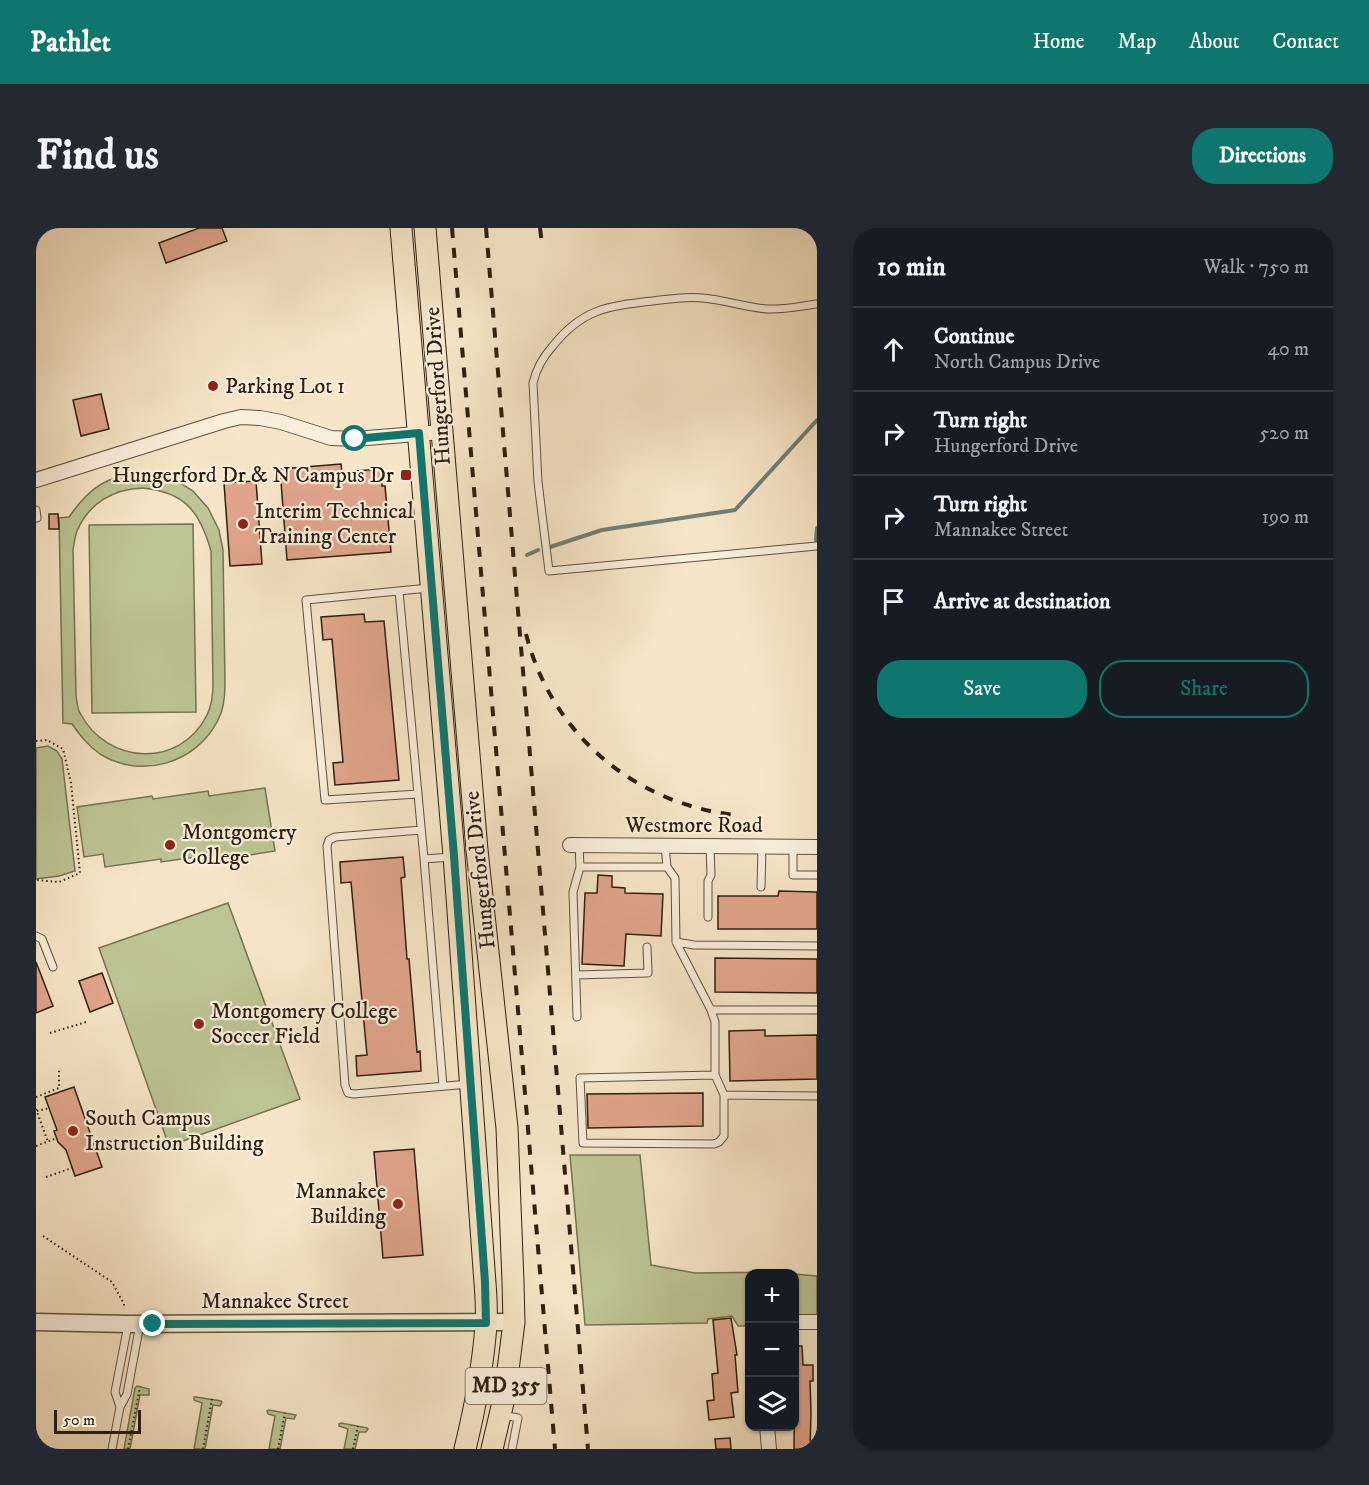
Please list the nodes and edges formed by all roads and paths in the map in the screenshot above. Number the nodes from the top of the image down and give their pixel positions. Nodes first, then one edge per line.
1 (401, 228) edge
2 (424, 228) edge
3 (817, 304) edge
4 (441, 432) junction
5 (419, 433) junction
6 (36, 480) edge
7 (36, 510) edge
8 (36, 518) edge
9 (817, 546) edge
10 (432, 587) junction
11 (399, 591) junction
12 (36, 741) edge
13 (418, 794) junction
14 (421, 830) junction
15 (574, 845) joint
16 (665, 845) junction
17 (710, 845) junction
18 (762, 846) junction
19 (793, 847) junction
20 (817, 847) edge
21 (478, 854) junction
22 (454, 856) junction
23 (424, 859) junction
24 (580, 867) junction
25 (667, 867) junction
26 (817, 875) edge
27 (36, 880) edge
28 (761, 887) dead end
29 (708, 917) dead end
30 (36, 936) edge
31 (676, 942) junction
32 (817, 946) edge
33 (647, 947) dead end
34 (53, 967) dead end
35 (576, 975) junction
36 (711, 1010) junction
37 (817, 1011) edge
38 (577, 1017) dead end
39 (86, 1022) dead end
40 (50, 1033) dead end
41 (59, 1069) dead end
42 (715, 1075) junction
43 (471, 1083) junction
44 (443, 1086) junction
45 (724, 1095) junction
46 (817, 1096) edge
47 (36, 1097) edge
48 (49, 1108) dead end
49 (36, 1110) edge
50 (57, 1138) dead end
51 (48, 1142) junction
52 (36, 1146) edge
53 (72, 1168) dead end
54 (46, 1177) dead end
55 (43, 1236) dead end
56 (131, 1319) junction
57 (36, 1322) edge
58 (514, 1322) junction
59 (799, 1322) edge
60 (817, 1322) edge
61 (486, 1323) junction
62 (140, 1387) dead end
63 (212, 1399) dead end
64 (120, 1407) junction
65 (285, 1413) dead end
66 (500, 1415) junction
67 (358, 1426) dead end
68 (767, 1431) edge
69 (112, 1449) edge
70 (128, 1449) edge
71 (203, 1449) edge
72 (278, 1449) edge
73 (353, 1449) edge
74 (465, 1449) edge
75 (492, 1449) edge
76 (512, 1449) edge
77 (768, 1449) edge

1 - 5 main road, Hungerford Drive / MD 355
2 - 4 main road, Hungerford Drive / MD 355
3 - 9 lane
4 - 5 street
4 - 21 main road, Hungerford Drive / MD 355
5 - 6 street
5 - 10 main road, Hungerford Drive / MD 355
7 - 8 lane
10 - 11 lane
10 - 22 main road, Hungerford Drive / MD 355
11 - 13 lane
11 - 13 lane
12 - 27 path
13 - 14 lane
14 - 23 lane
14 - 44 lane
15 - 16 street, Westmore Road
15 - 24 lane
16 - 17 street, Westmore Road
16 - 25 lane
17 - 18 street, Westmore Road
17 - 29 lane
18 - 19 street, Westmore Road
18 - 28 lane
19 - 20 street, Westmore Road
19 - 26 lane
21 - 22 main road
21 - 58 main road, Hungerford Drive / MD 355
22 - 23 lane
22 - 43 main road, Hungerford Drive / MD 355
23 - 44 lane
24 - 25 lane
24 - 35 lane
25 - 31 lane
30 - 34 lane
31 - 32 lane
31 - 36 lane
33 - 35 lane
35 - 38 lane
36 - 37 lane
36 - 42 lane
39 - 40 path
41 - 47 path
42 - 45 lane
42 - 45 lane
43 - 44 lane
43 - 61 main road, Hungerford Drive / MD 355
45 - 46 lane
48 - 49 path
49 - 51 path
50 - 51 path
51 - 52 path
53 - 54 path
55 - 56 path
56 - 57 street, Mannakee Street
56 - 61 street, Mannakee Street
56 - 64 lane
56 - 64 lane
58 - 61 street, Mannakee Street
58 - 66 main road, Hungerford Drive / MD 355
59 - 60 street
61 - 74 main road, Hungerford Drive / MD 355
62 - 70 path
63 - 71 path
64 - 69 lane
65 - 72 path
66 - 75 main road, Hungerford Drive / MD 355
66 - 76 lane
67 - 73 path
68 - 77 street

